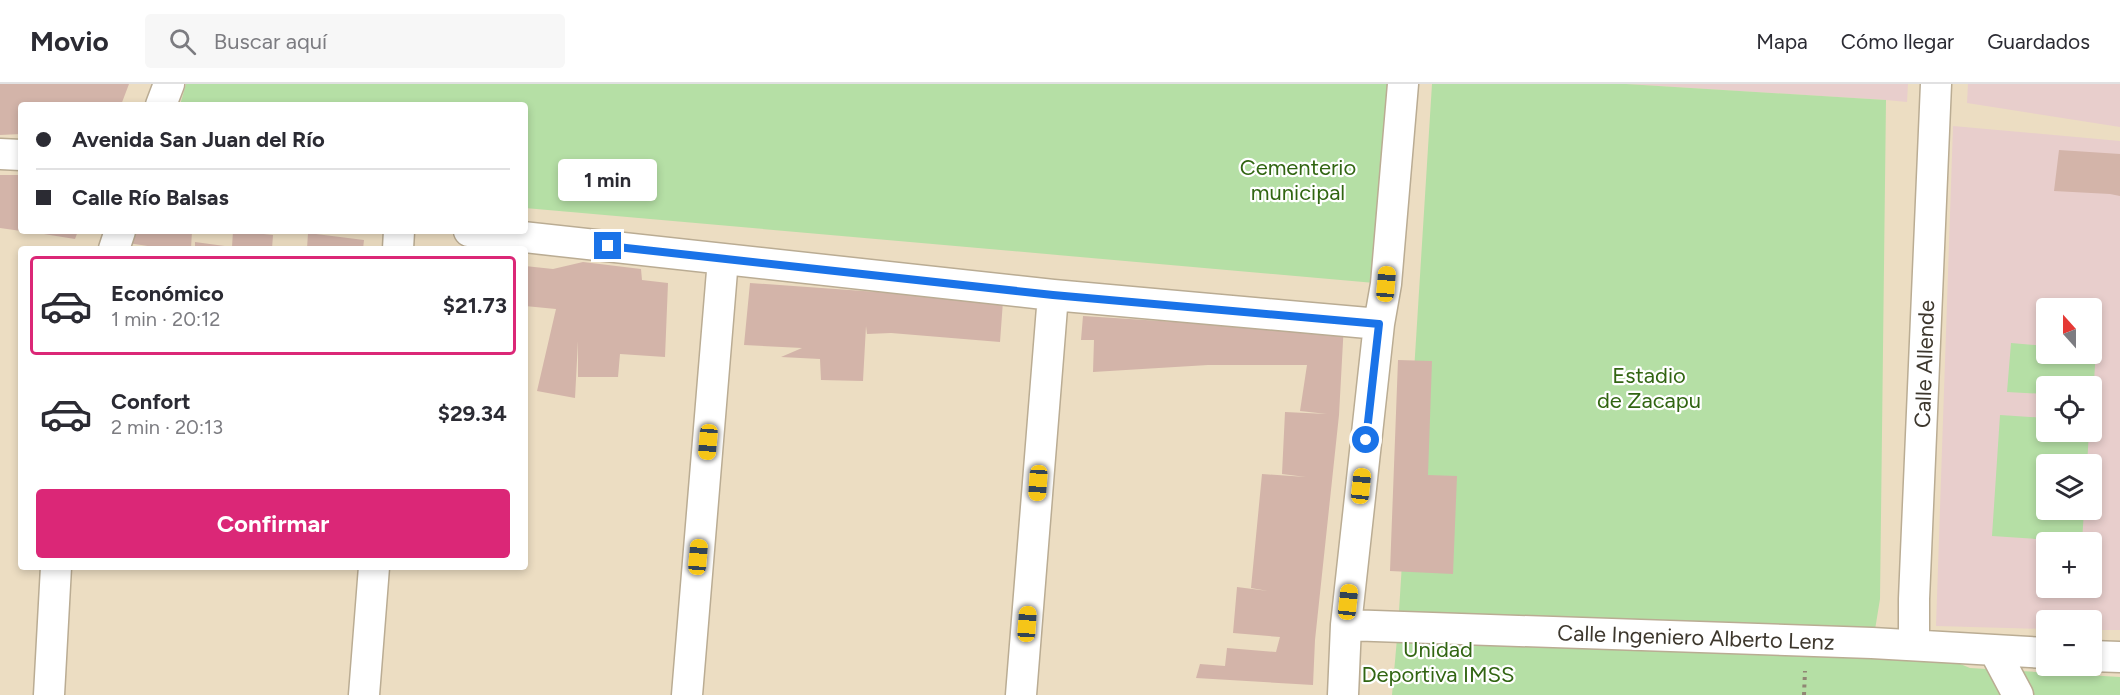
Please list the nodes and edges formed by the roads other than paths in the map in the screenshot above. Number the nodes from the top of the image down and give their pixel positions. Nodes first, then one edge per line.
1 (169, 84) edge
2 (1403, 84) edge
3 (1936, 84) edge
4 (162, 102) edge
5 (0, 154) edge
6 (18, 154) edge
7 (496, 234) edge
8 (723, 259) junction
9 (1053, 295) junction
10 (1379, 324) junction
11 (56, 570) edge
12 (374, 570) edge
13 (1346, 625) junction
14 (1914, 645) junction
15 (1994, 650) junction
16 (2036, 652) edge
17 (2102, 656) edge
18 (2120, 657) edge
19 (49, 695) edge
20 (364, 695) edge
21 (687, 695) edge
22 (1021, 695) edge
23 (1343, 695) edge
24 (2018, 695) edge

1 - 4 street
2 - 10 street
3 - 14 street, Calle Allende
5 - 6 street
7 - 8 street
8 - 9 street
8 - 21 street
9 - 10 street
9 - 22 street
10 - 13 street
11 - 19 street
12 - 20 street
13 - 14 street, Calle Ingeniero Alberto Lenz
13 - 23 street
14 - 15 street, Calle Ingeniero Alberto Lenz
15 - 16 street, Calle Ingeniero Alberto Lenz
15 - 24 street
17 - 18 street

